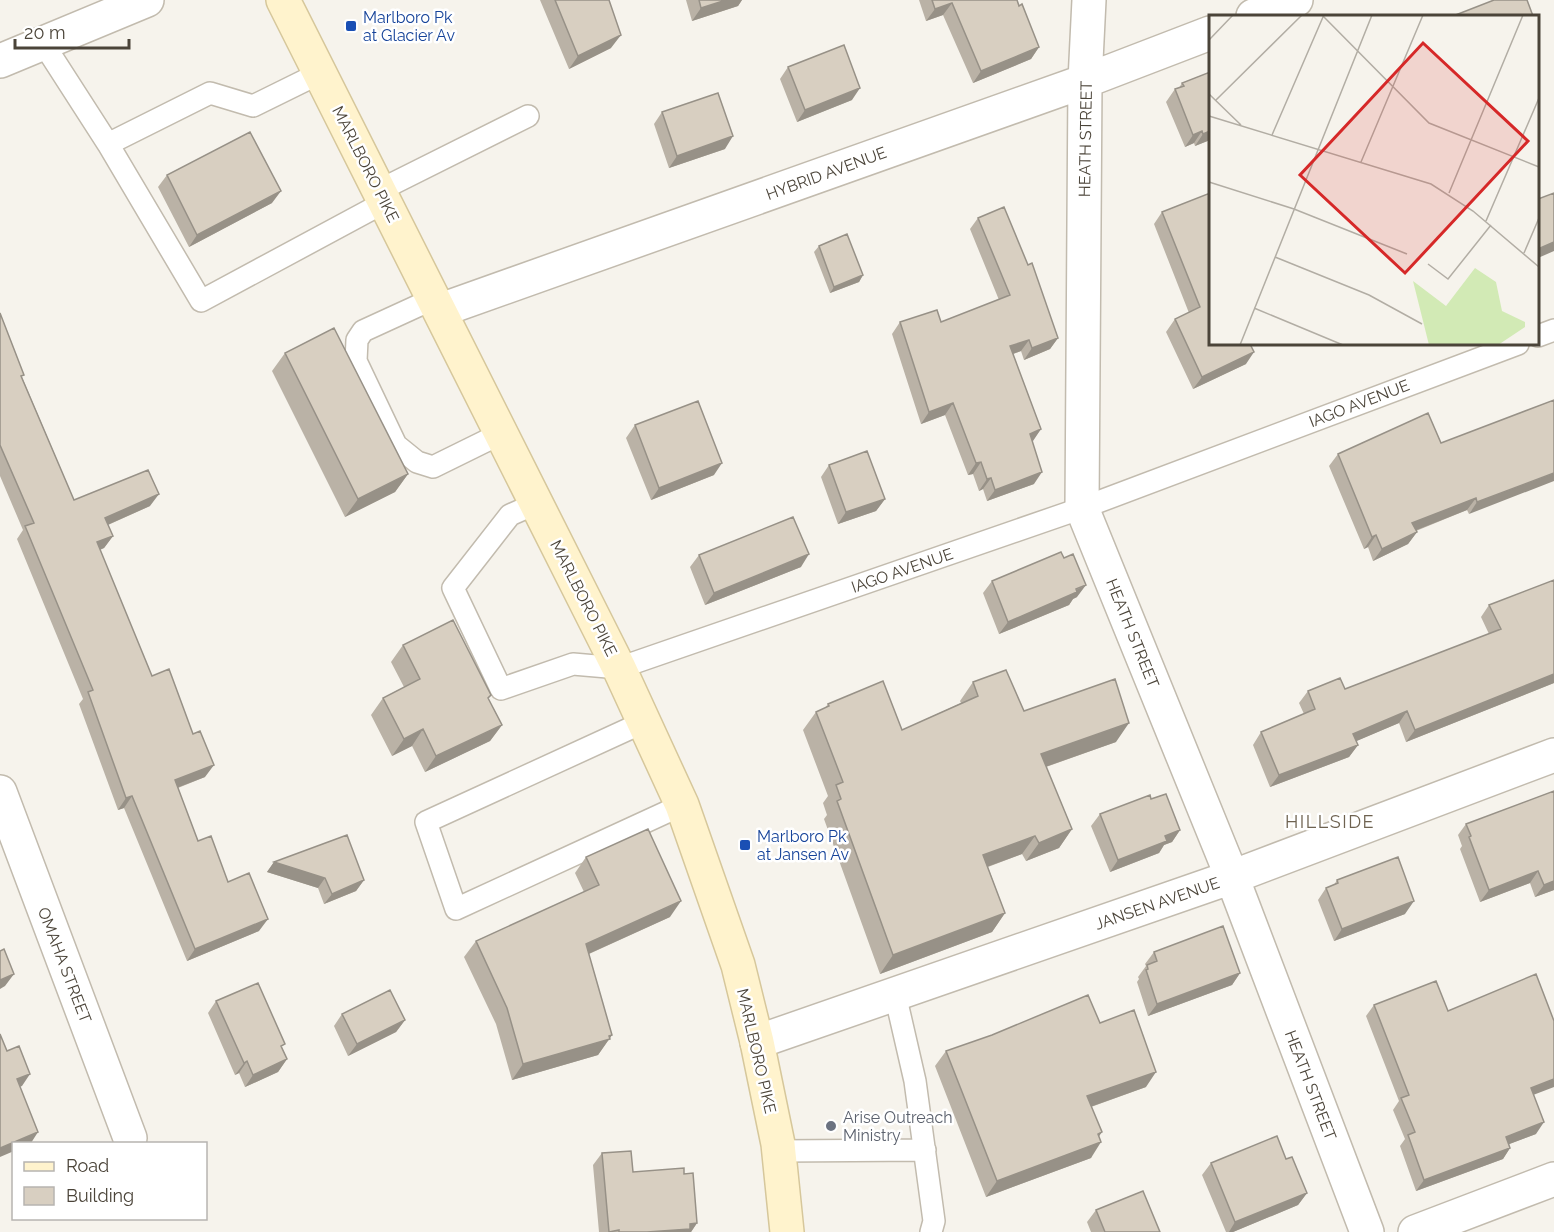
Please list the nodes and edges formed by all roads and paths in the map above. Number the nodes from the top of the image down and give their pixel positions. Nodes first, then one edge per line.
1 (147, 0) edge
2 (283, 0) edge
3 (1089, 0) edge
4 (1296, 0) edge
5 (1256, 15) edge
6 (1209, 33) edge
7 (43, 43) junction
8 (0, 61) edge
9 (320, 73) junction
10 (1085, 81) junction
11 (528, 116) dead end
12 (108, 144) junction
13 (383, 196) junction
14 (438, 304) junction
15 (1554, 330) edge
16 (1539, 336) edge
17 (1515, 345) edge
18 (502, 433) junction
19 (537, 503) junction
20 (1082, 508) junction
21 (619, 668) junction
22 (644, 722) junction
23 (1554, 755) edge
24 (682, 805) junction
25 (3, 811) edge
26 (1232, 877) junction
27 (895, 994) junction
28 (757, 1042) junction
29 (130, 1138) dead end
30 (925, 1150) junction
31 (778, 1151) junction
32 (1554, 1179) edge
33 (787, 1232) edge
34 (931, 1232) edge
35 (1367, 1232) edge
36 (1415, 1232) edge

1 - 7 street
2 - 9 main road, MARLBORO PIKE
3 - 10 street, HEATH STREET
4 - 5 street
6 - 10 street, HYBRID AVENUE
7 - 8 street
7 - 12 lane
9 - 12 lane
9 - 13 main road, MARLBORO PIKE
10 - 14 street, HYBRID AVENUE
10 - 20 street, HEATH STREET
11 - 13 lane
12 - 13 lane
13 - 14 main road, MARLBORO PIKE
14 - 18 main road, MARLBORO PIKE
14 - 18 lane
15 - 16 lane
17 - 20 lane, IAGO AVENUE
18 - 19 main road, MARLBORO PIKE
19 - 21 main road, MARLBORO PIKE
19 - 21 lane, IAGO AVENUE
20 - 21 lane, IAGO AVENUE
20 - 26 street, HEATH STREET
21 - 22 main road, MARLBORO PIKE
22 - 24 main road, MARLBORO PIKE
22 - 24 lane
23 - 26 street, JANSEN AVENUE
24 - 28 main road, MARLBORO PIKE
25 - 29 street, OMAHA STREET
26 - 27 street, JANSEN AVENUE
26 - 35 street, HEATH STREET
27 - 28 street, JANSEN AVENUE
27 - 30 lane
28 - 31 main road, MARLBORO PIKE
30 - 31 lane
30 - 34 lane
31 - 33 main road, MARLBORO PIKE
32 - 36 street

